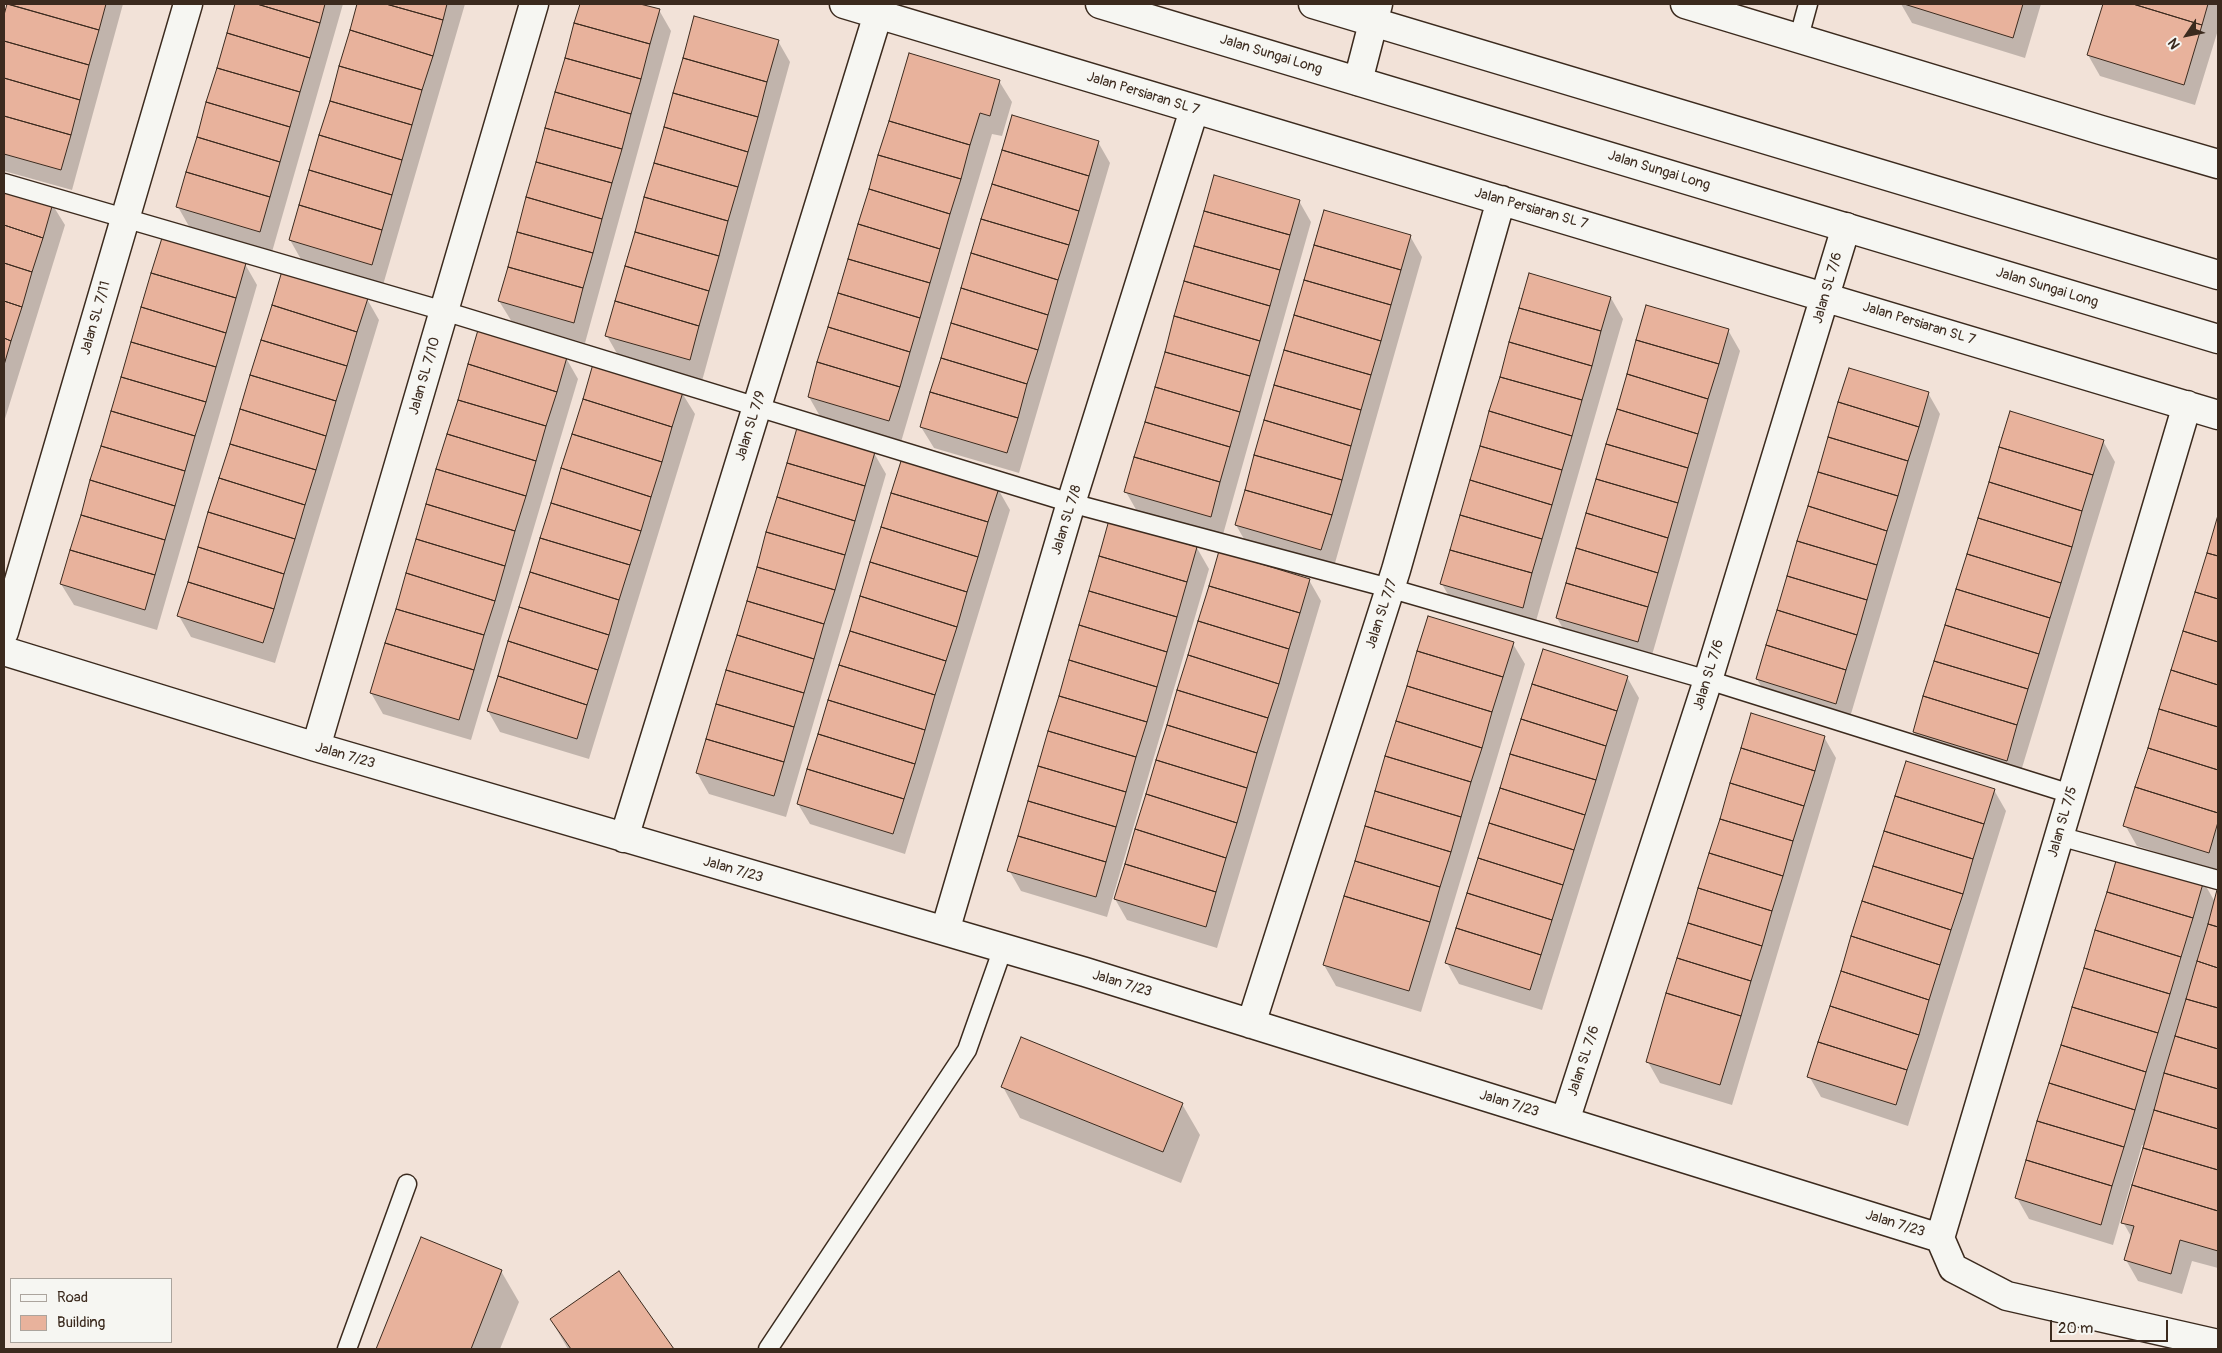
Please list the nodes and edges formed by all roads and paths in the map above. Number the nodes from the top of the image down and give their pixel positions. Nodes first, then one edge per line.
1 (188, 4) edge
2 (534, 4) edge
3 (844, 4) edge
4 (1100, 4) edge
5 (1314, 4) edge
6 (1685, 4) edge
7 (1808, 4) edge
8 (1376, 13) edge
9 (878, 14) junction
10 (1798, 37) junction
11 (1358, 81) junction
12 (1194, 110) junction
13 (2218, 164) edge
14 (4, 183) edge
15 (1501, 200) junction
16 (125, 218) junction
17 (1846, 227) junction
18 (2218, 275) edge
19 (1826, 296) junction
20 (444, 311) junction
21 (2218, 339) edge
22 (2187, 405) junction
23 (757, 406) junction
24 (2218, 415) edge
25 (1071, 503) junction
26 (1389, 588) junction
27 (4, 632) edge
28 (4, 651) edge
29 (1708, 680) junction
30 (316, 747) junction
31 (2071, 794) junction
32 (2059, 836) junction
33 (624, 838) junction
34 (2218, 880) edge
35 (945, 932) junction
36 (1003, 948) junction
37 (1251, 1024) junction
38 (1565, 1121) junction
39 (407, 1184) dead end
40 (1940, 1238) junction
41 (2218, 1344) edge
42 (347, 1349) edge
43 (768, 1349) edge

1 - 16 street, Jalan SL 7/11
2 - 20 street, Jalan SL 7/10
3 - 9 street, Jalan Persiaran SL 7
4 - 11 street, Jalan Sungai Long
5 - 8 street
6 - 10 street
7 - 10 lane
8 - 11 street
8 - 18 street
9 - 12 street, Jalan Persiaran SL 7
9 - 23 street, Jalan SL 7/9
10 - 13 street
11 - 17 street, Jalan Sungai Long
12 - 15 street, Jalan Persiaran SL 7
12 - 25 street, Jalan SL 7/8
14 - 16 lane
15 - 19 street, Jalan Persiaran SL 7
15 - 26 street, Jalan SL 7/7
16 - 20 lane
16 - 27 street, Jalan SL 7/11
17 - 19 street, Jalan SL 7/6
17 - 21 street, Jalan Sungai Long
19 - 22 street, Jalan Persiaran SL 7
19 - 29 street, Jalan SL 7/6
20 - 23 lane
20 - 30 street, Jalan SL 7/10
22 - 24 street, Jalan Persiaran SL 7
22 - 31 street, Jalan SL 7/5
23 - 25 lane
23 - 33 street, Jalan SL 7/9
25 - 26 lane
25 - 35 street, Jalan SL 7/8
26 - 29 lane
26 - 37 street, Jalan SL 7/7
28 - 30 street, Jalan 7/23
29 - 31 lane
29 - 38 street, Jalan SL 7/6
30 - 33 street, Jalan 7/23
31 - 32 street, Jalan SL 7/5
32 - 34 lane
32 - 40 street, Jalan SL 7/5
33 - 35 street, Jalan 7/23
35 - 36 street, Jalan 7/23
36 - 37 street, Jalan 7/23
36 - 43 lane
37 - 38 street, Jalan 7/23
38 - 40 street, Jalan 7/23
39 - 42 lane
40 - 41 street, Jalan 7/23

